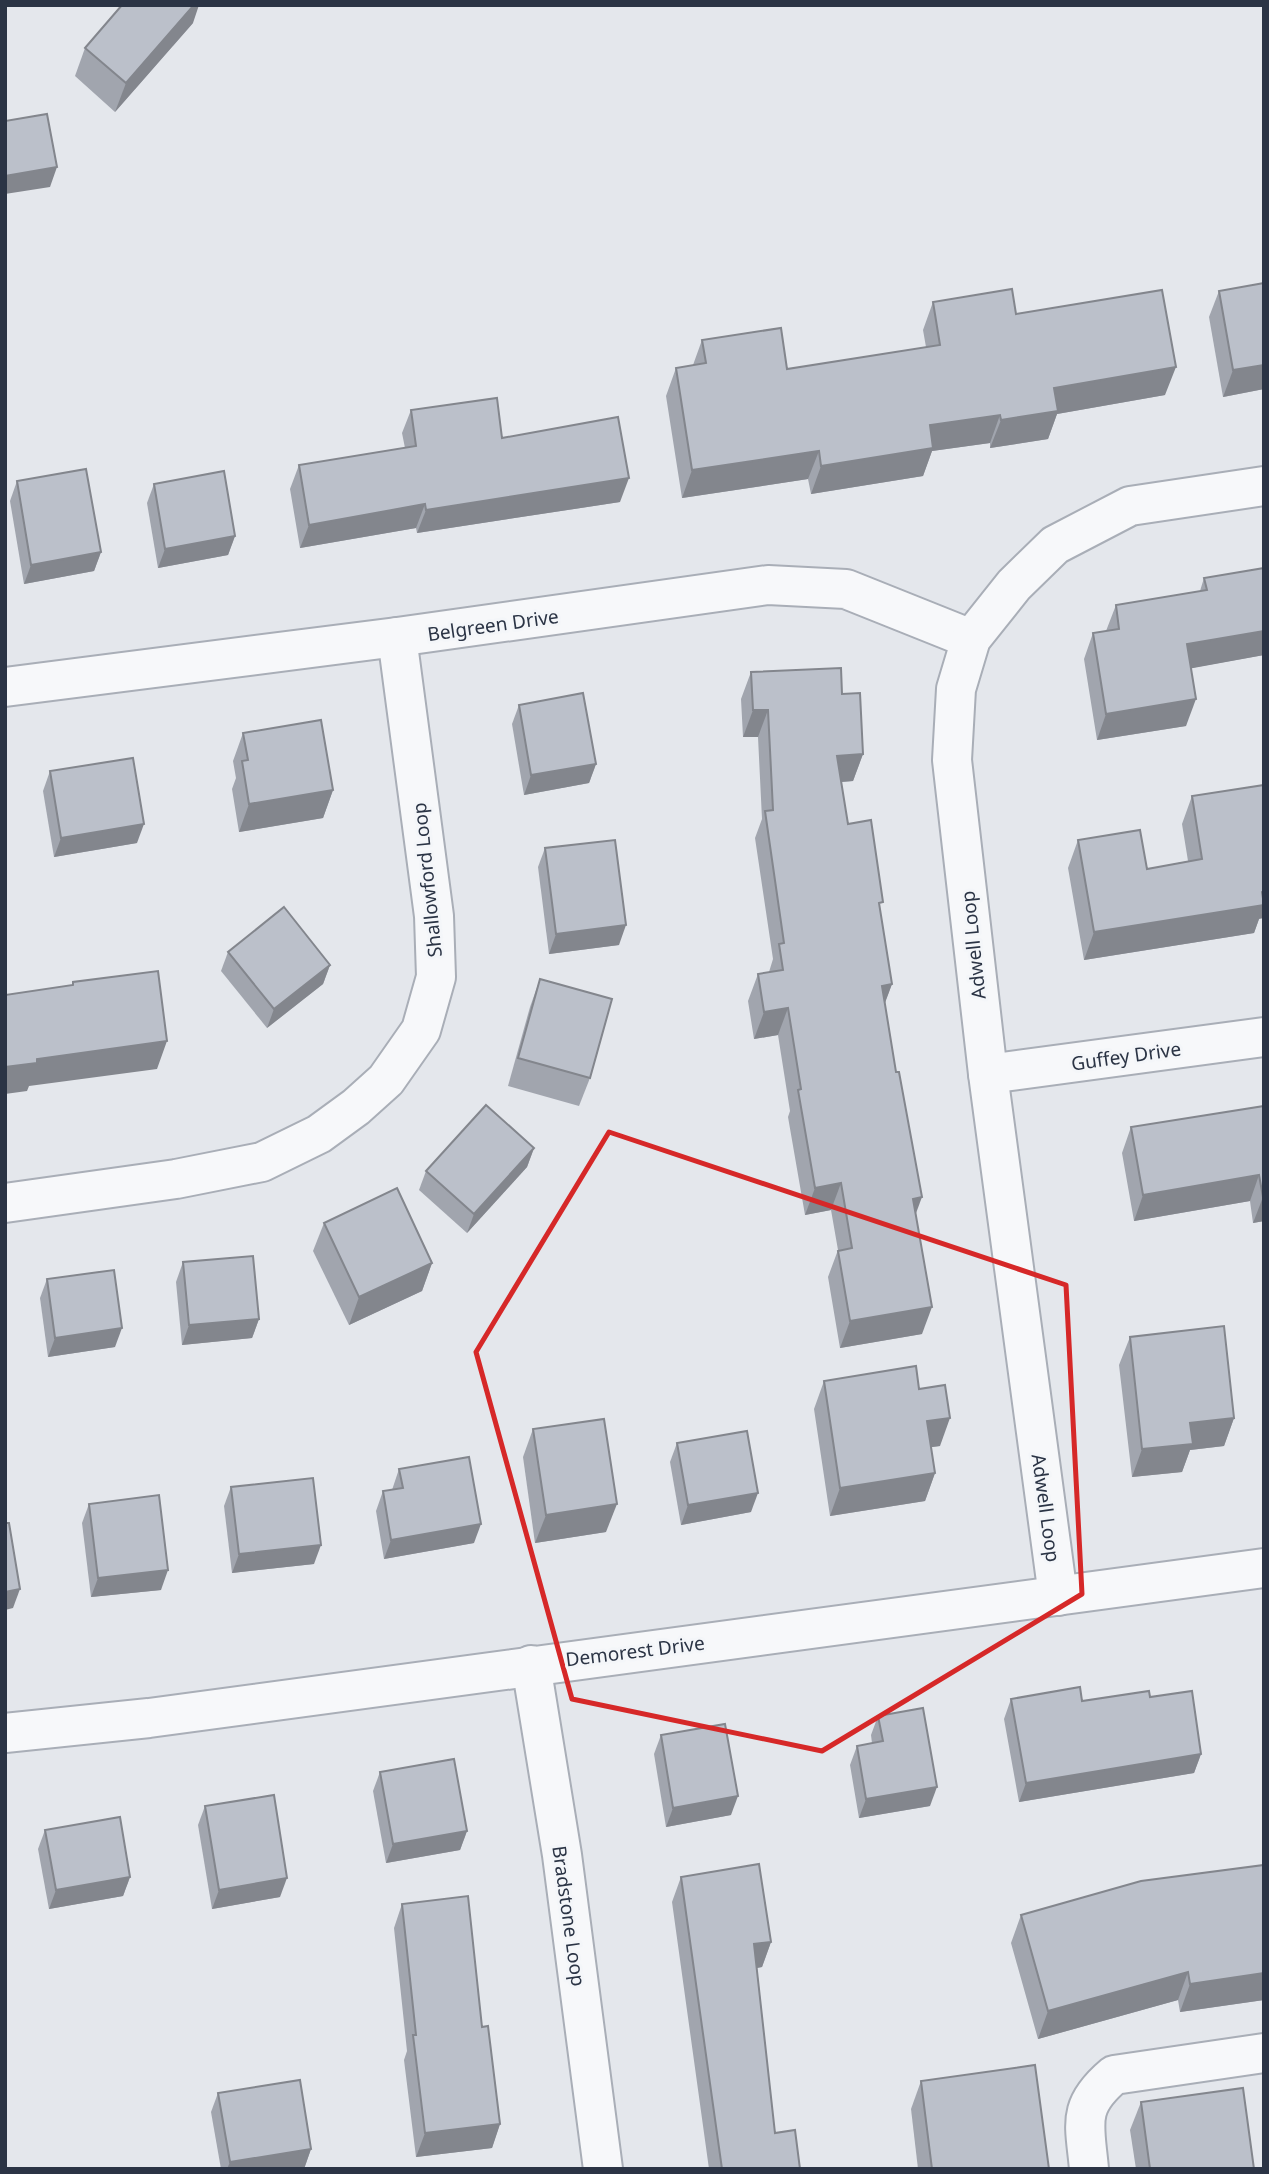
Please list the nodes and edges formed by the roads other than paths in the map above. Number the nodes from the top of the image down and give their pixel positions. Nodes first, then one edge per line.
1 (1264, 486) edge
2 (397, 637) junction
3 (971, 639) junction
4 (5, 687) edge
5 (1264, 1037) edge
6 (988, 1074) junction
7 (5, 1203) edge
8 (1264, 1568) edge
9 (1058, 1595) junction
10 (531, 1665) junction
11 (5, 1733) edge
12 (1264, 2053) edge
13 (603, 2169) edge
14 (1089, 2169) edge

1 - 3 street, Adwell Loop
2 - 3 street, Belgreen Drive
2 - 4 street, Belgreen Drive
2 - 7 street, Shallowford Loop
3 - 6 street, Adwell Loop
5 - 6 street, Guffey Drive
6 - 9 street, Adwell Loop
8 - 9 street, Demorest Drive
9 - 10 street, Demorest Drive
10 - 11 street, Demorest Drive
10 - 13 street, Bradstone Loop
12 - 14 street

